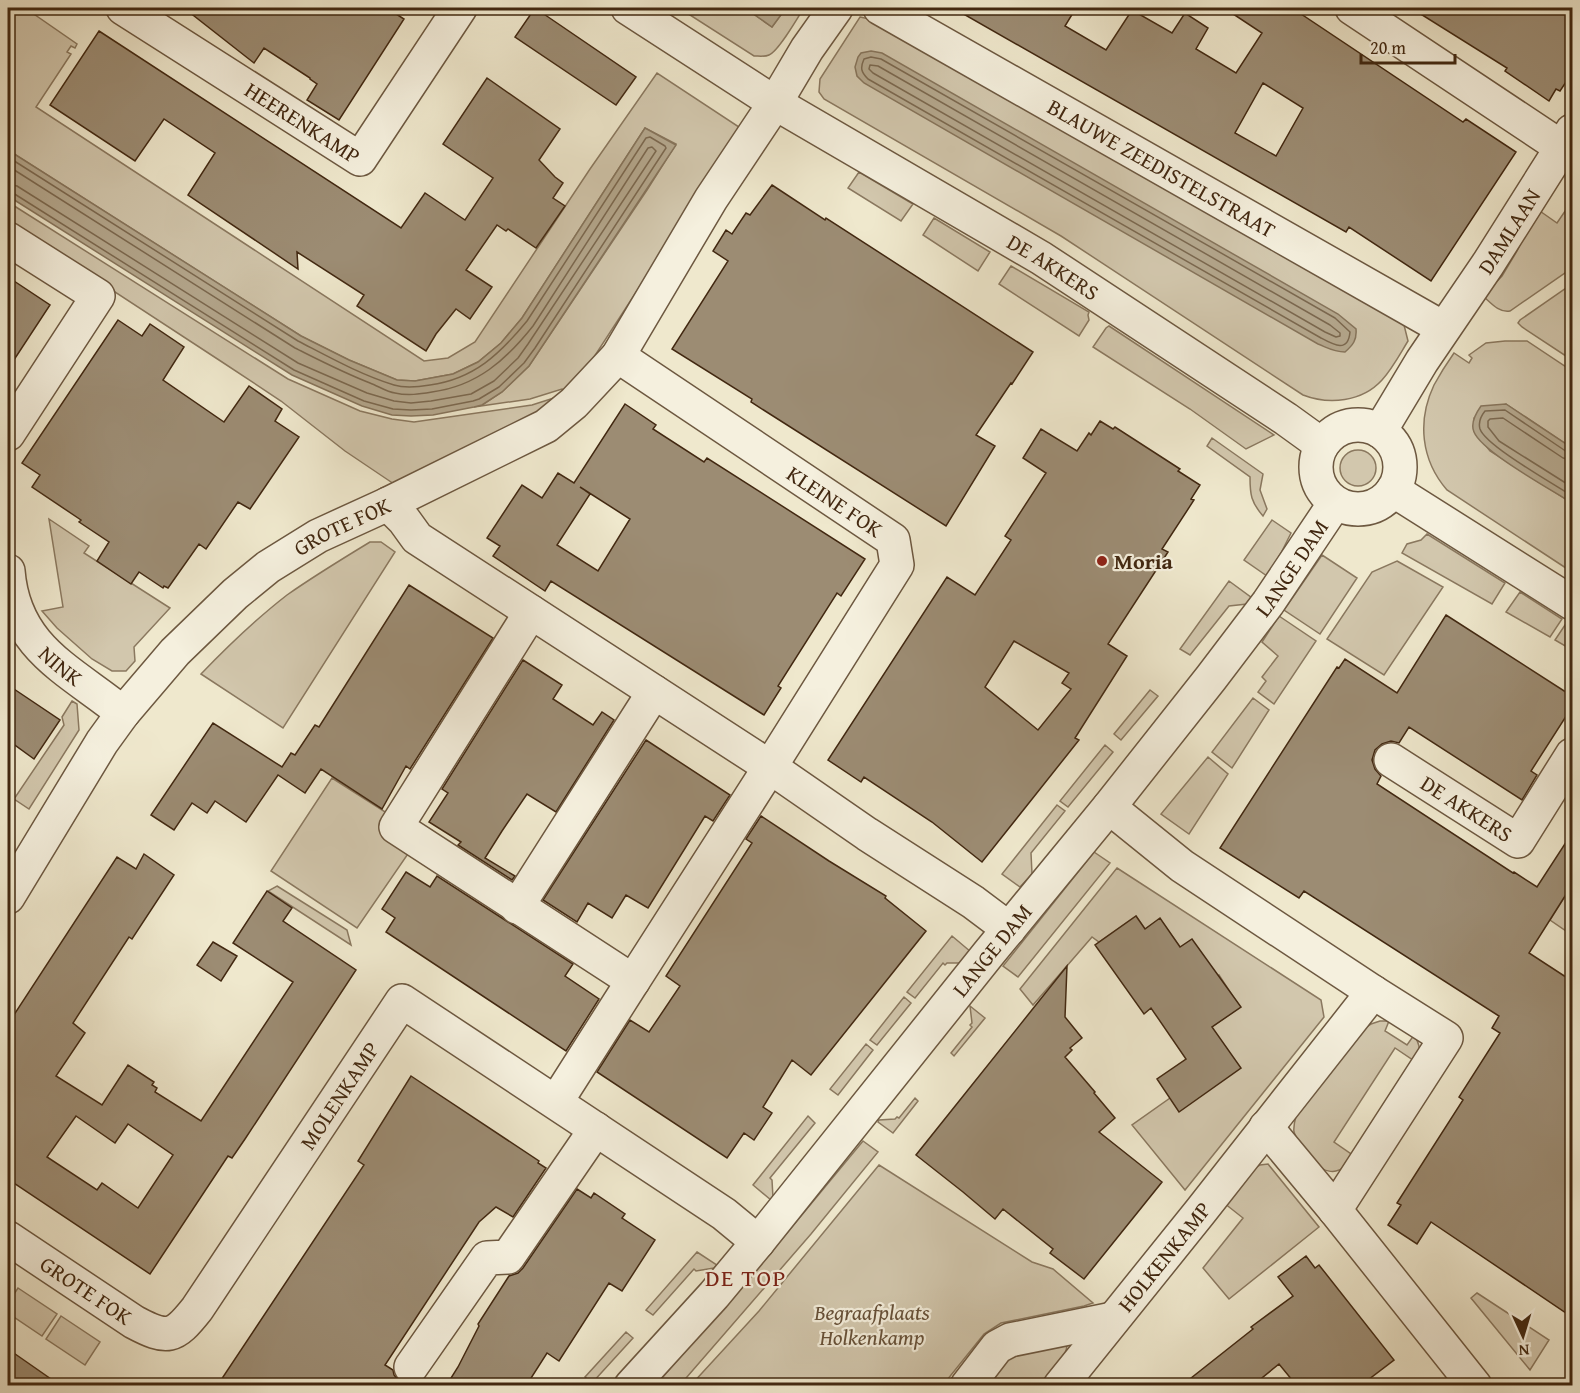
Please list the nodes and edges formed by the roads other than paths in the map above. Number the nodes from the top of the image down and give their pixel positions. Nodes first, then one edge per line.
1 (123, 8) edge
2 (460, 8) edge
3 (628, 8) edge
4 (836, 8) edge
5 (880, 8) edge
6 (1352, 8) edge
7 (776, 103) junction
8 (1567, 139) edge
9 (8, 239) edge
10 (1443, 328) junction
11 (618, 356) junction
12 (1380, 431) junction
13 (8, 434) edge
14 (1322, 445) junction
15 (1393, 489) junction
16 (1335, 502) junction
17 (388, 504) junction
18 (8, 571) edge
19 (1572, 603) edge
20 (531, 612) junction
21 (654, 692) junction
22 (123, 713) junction
23 (1572, 755) edge
24 (1391, 760) dead end
25 (771, 767) junction
26 (1109, 807) junction
27 (8, 897) edge
28 (517, 907) junction
29 (1009, 929) junction
30 (633, 981) junction
31 (1372, 992) junction
32 (556, 1102) junction
33 (1266, 1127) junction
34 (596, 1128) junction
35 (1335, 1210) junction
36 (8, 1238) edge
37 (758, 1242) junction
38 (1113, 1319) junction
39 (168, 1334) joint
40 (411, 1367) dead end
41 (631, 1386) edge
42 (967, 1386) edge
43 (1060, 1386) edge
44 (1475, 1386) edge

1 - 2 street, HEERENKAMP
3 - 7 street, DE AKKERS
4 - 7 street
5 - 10 street, BLAUWE ZEEDISTELSTRAAT
6 - 8 street
7 - 11 street, GROTE FOK
7 - 14 street, DE AKKERS
8 - 10 street, DAMLAAN
9 - 13 street
10 - 12 street
11 - 17 street, GROTE FOK
11 - 25 street, KLEINE FOK
12 - 14 street
12 - 15 street
14 - 16 street
15 - 16 street
15 - 19 street
16 - 26 street, LANGE DAM
17 - 20 street
17 - 22 street, GROTE FOK
18 - 22 street, NINK
20 - 21 street
20 - 28 street
21 - 25 street
21 - 28 street
22 - 27 street, GROTE FOK
23 - 24 street, DE AKKERS
25 - 29 street
25 - 30 street, KLEINE FOK
26 - 29 street, LANGE DAM
26 - 31 street
28 - 30 street
29 - 37 street, LANGE DAM
30 - 32 street
31 - 33 street, HOLKENKAMP
31 - 35 street
32 - 34 street, MOLENKAMP
32 - 39 street, MOLENKAMP
33 - 35 street
33 - 38 street, HOLKENKAMP
34 - 37 street, MOLENKAMP
34 - 40 street
35 - 44 street
36 - 39 street, GROTE FOK
37 - 41 street, LANGE DAM
38 - 42 street
38 - 43 street, HOLKENKAMP

